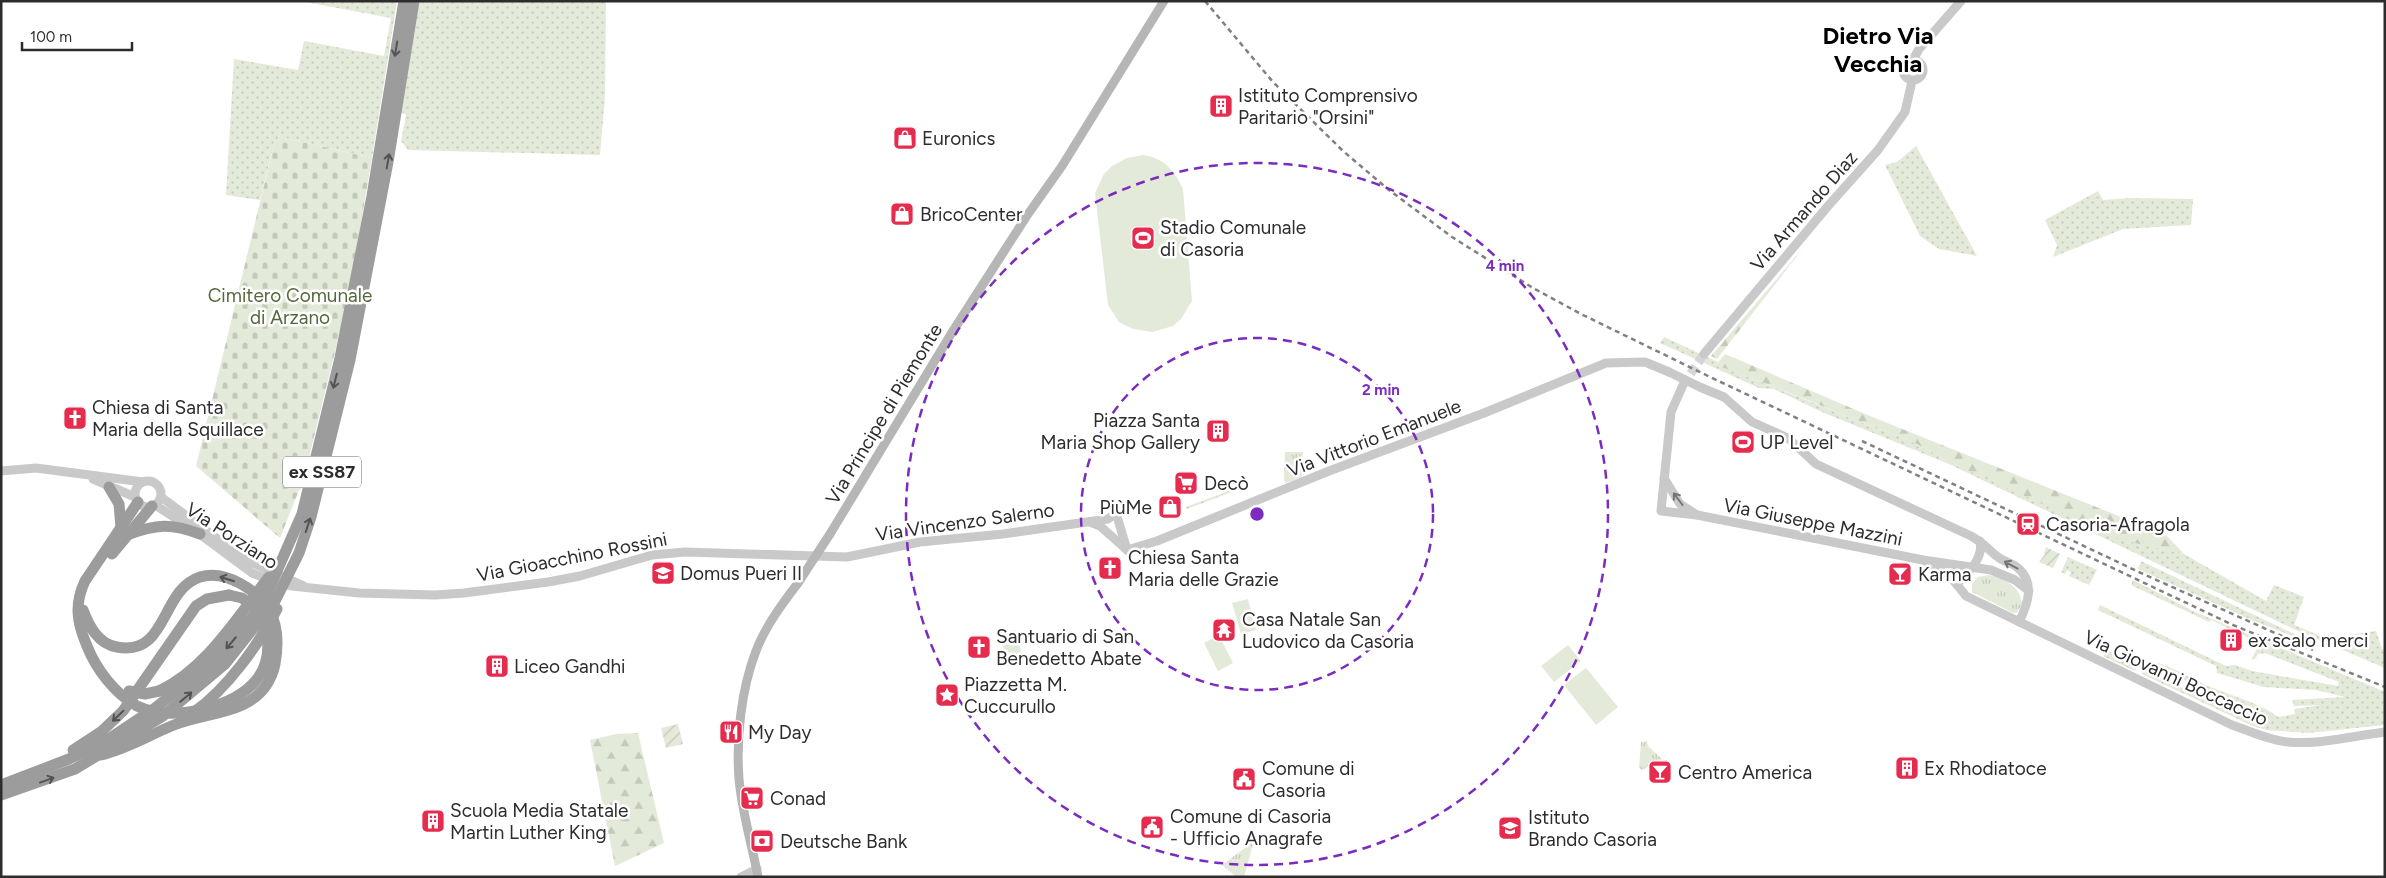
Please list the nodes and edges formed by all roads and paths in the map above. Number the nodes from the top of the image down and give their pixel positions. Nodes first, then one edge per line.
1 (404, 1) edge
2 (414, 1) edge
3 (1164, 1) edge
4 (1961, 1) edge
5 (1913, 60) junction
6 (1912, 80) junction
7 (1704, 354) tunnel mouth
8 (1683, 385) tunnel mouth
9 (1, 471) edge
10 (86, 476) junction
11 (1664, 478) junction
12 (143, 482) junction
13 (109, 487) junction
14 (161, 496) junction
15 (137, 499) junction
16 (153, 506) junction
17 (1697, 515) junction
18 (1087, 521) junction
19 (1114, 521) junction
20 (124, 531) junction
21 (1106, 531) junction
22 (200, 534) junction
23 (1980, 540) junction
24 (1128, 550) junction
25 (299, 553) junction
26 (846, 557) joint
27 (1923, 560) junction
28 (280, 564) junction
29 (1972, 567) junction
30 (1958, 583) junction
31 (305, 586) junction
32 (2028, 591) junction
33 (83, 610) junction
34 (2019, 622) junction
35 (194, 712) junction
36 (2385, 732) edge
37 (99, 756) junction
38 (49, 767) junction
39 (1, 784) edge
40 (1, 795) edge
41 (758, 873) edge
42 (741, 877) edge

1 -> 28 highway, ex SS87, bridge
25 -> 2 highway, ex SS87, bridge
3 - 41 main road, Via Principe di Piemonte, bridge
4 - 5 street
5 - 6 street
5 - 6 street
6 - 7 street, Via Armando Diaz
8 - 11 street
9 - 10 street, Via Porziano
10 - 12 street, Via Porziano
10 - 13 street, Via Porziano
17 -> 11 street, Via Giuseppe Mazzini
11 - 17 street, Via Giuseppe Mazzini
12 - 14 street, Via Porziano
12 - 15 street
13 - 15 street, Via Porziano
13 - 20 highway
14 - 16 street, Via Porziano
14 - 31 street, Via Porziano
15 - 16 street, Via Porziano
15 - 20 highway
16 - 20 highway
16 - 22 street, Via Porziano
17 - 27 street, Via Giuseppe Mazzini
18 - 19 street, Via Vincenzo Salerno
18 - 21 street
18 - 26 street, Via Vincenzo Salerno
19 - 21 street
19 - 21 street
19 - 24 street
20 - 22 highway
20 - 33 highway
20 - 35 highway
21 - 24 street
22 - 31 street, Via Porziano
23 - 24 street, Via Vittorio Emanuele, bridge
23 - 29 street
32 -> 23 street, Via Vittorio Emanuele
25 - 35 highway, bridge
37 -> 25 highway, ex SS87, bridge
26 - 31 street, Via Gioacchino Rossini
27 - 29 street, Via Giuseppe Mazzini
27 - 30 street, Via Giuseppe Mazzini
28 - 33 highway, bridge
28 -> 38 highway, ex SS87, bridge
29 - 30 street
29 - 32 street, Via Giuseppe Mazzini
30 - 34 street, Via Giuseppe Mazzini
32 - 34 street
37 -> 33 highway
34 - 36 street, Via Giovanni Boccaccio
35 -> 38 highway, bridge
40 -> 37 highway, ex SS87, bridge
38 - 39 highway, ex SS87, bridge
41 - 42 street

